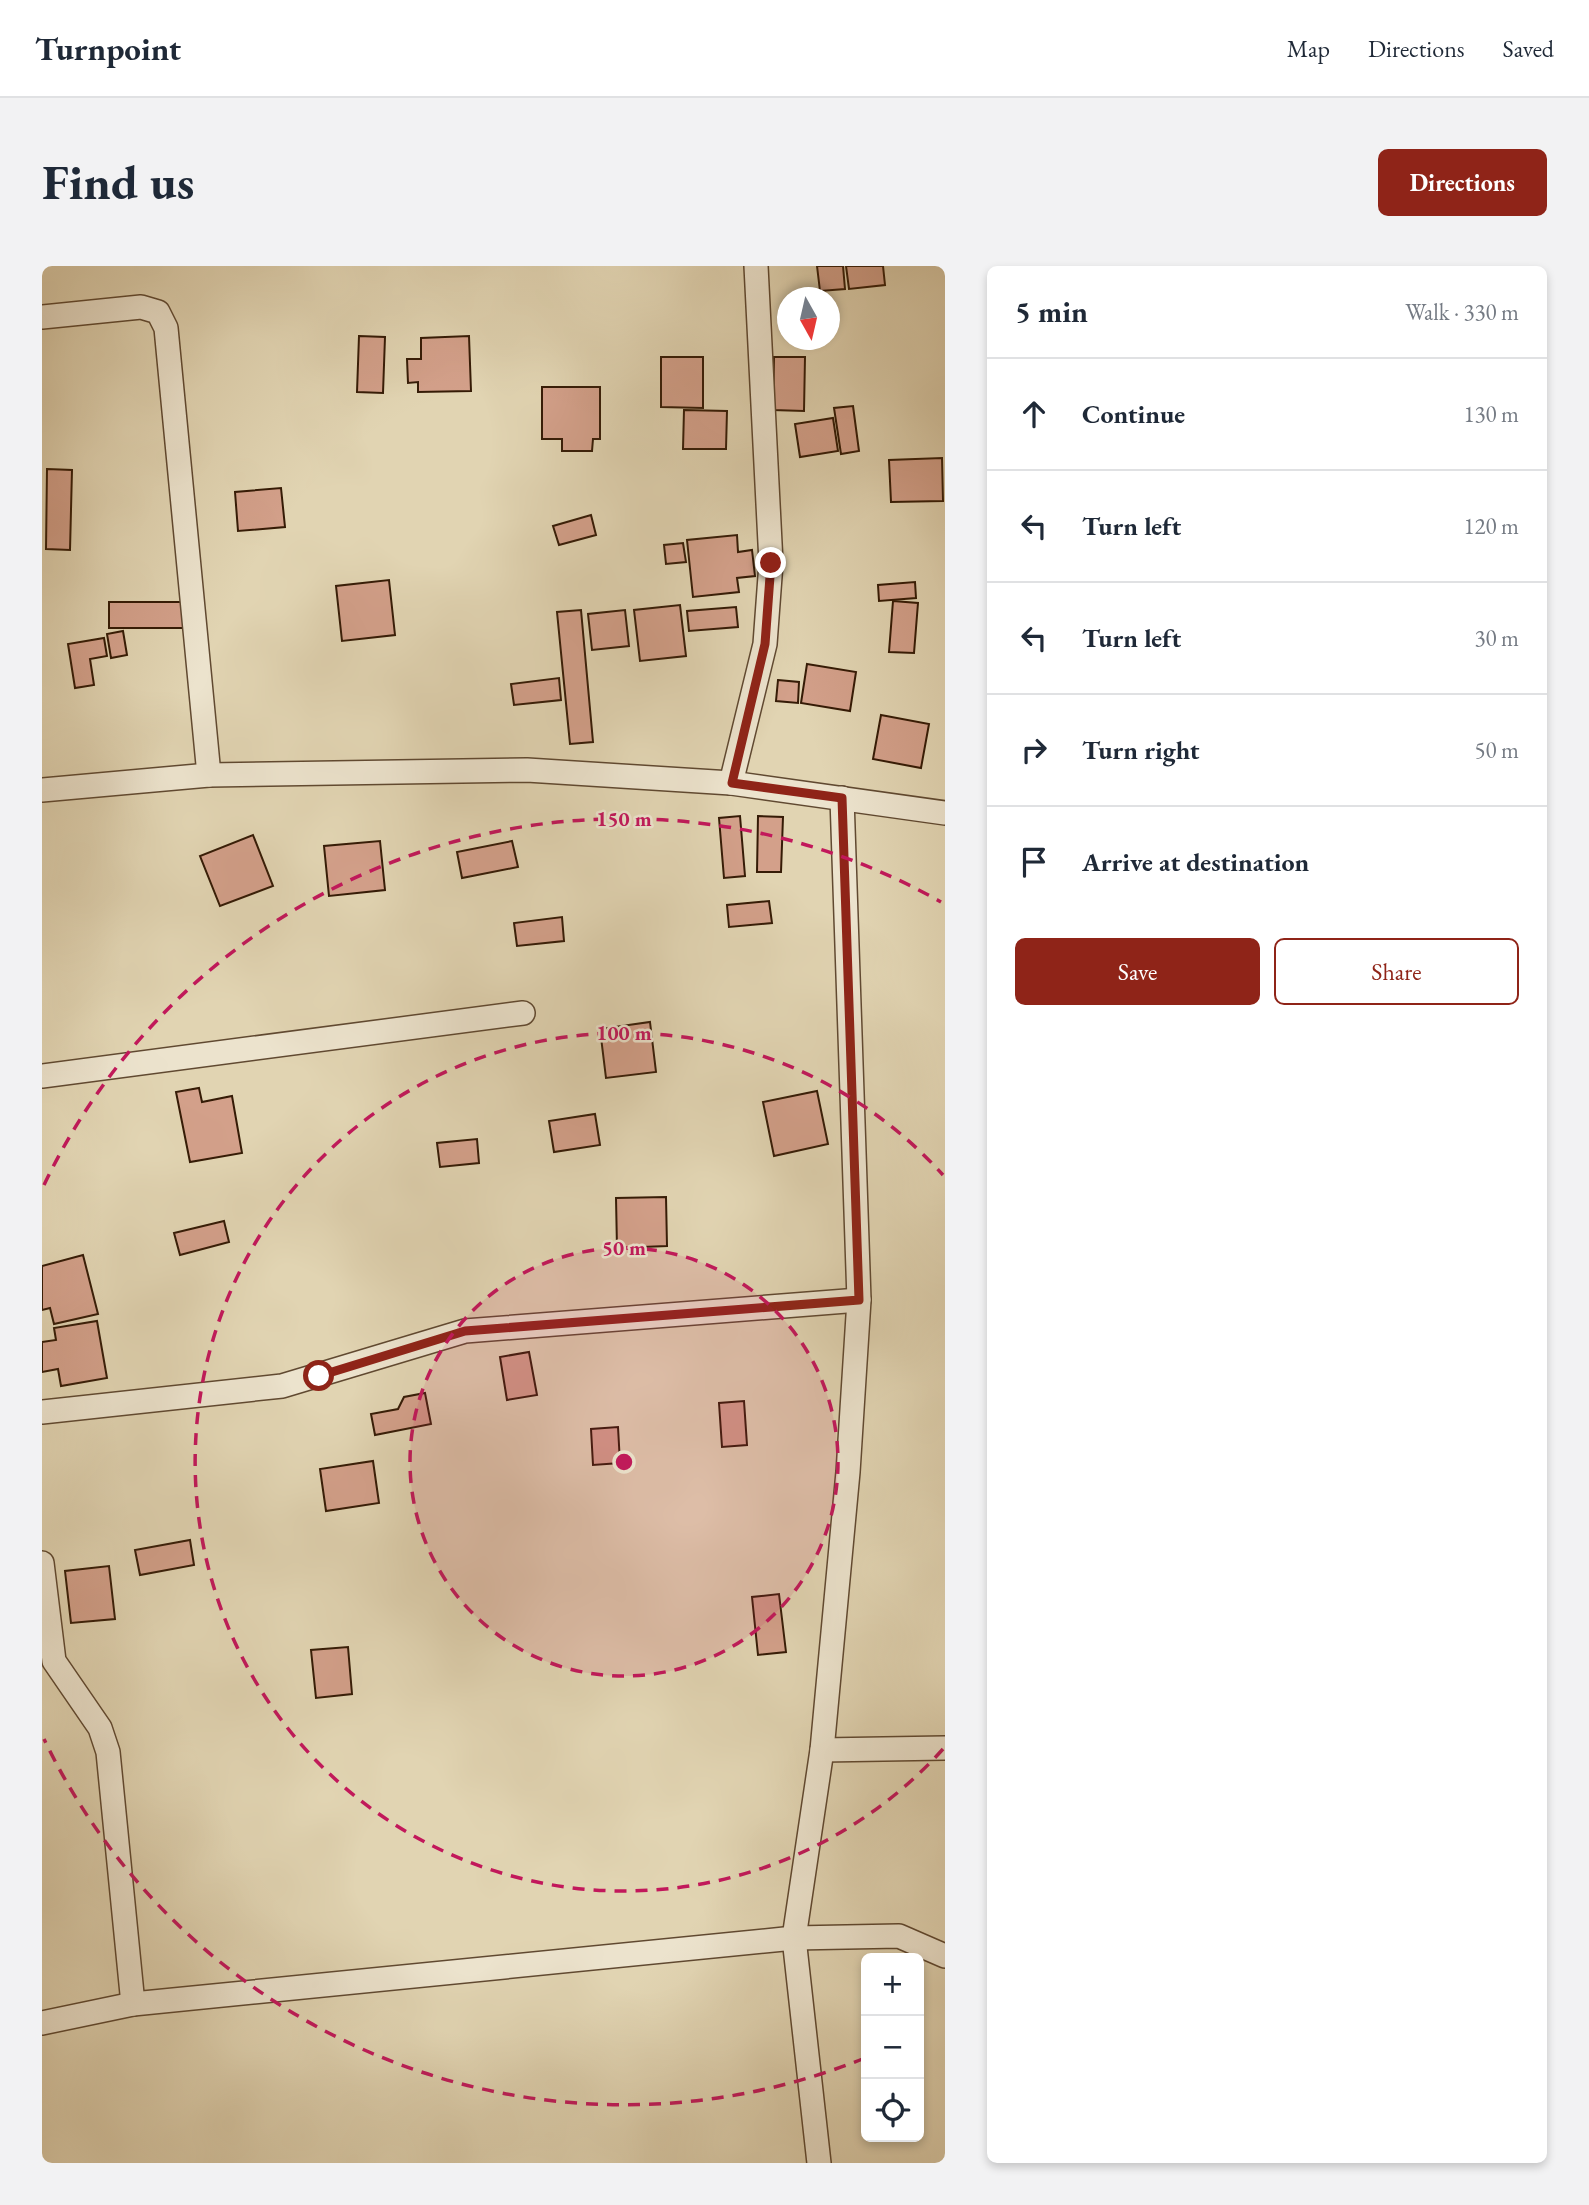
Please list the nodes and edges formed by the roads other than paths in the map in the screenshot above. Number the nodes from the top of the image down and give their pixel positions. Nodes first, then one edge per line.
1 (756, 266) edge
2 (42, 317) edge
3 (209, 775) junction
4 (732, 783) junction
5 (42, 790) edge
6 (842, 798) junction
7 (945, 813) edge
8 (523, 1013) dead end
9 (42, 1076) edge
10 (859, 1300) junction
11 (42, 1412) edge
12 (42, 1563) edge
13 (945, 1748) edge
14 (822, 1750) junction
15 (794, 1938) junction
16 (945, 1956) edge
17 (133, 2004) junction
18 (42, 2023) edge
19 (819, 2163) edge

1 - 4 street
2 - 3 street
3 - 4 street
3 - 5 street
4 - 6 street
6 - 7 street
6 - 10 street
8 - 9 street
10 - 11 street
10 - 14 street
12 - 17 street
13 - 14 street
14 - 15 street
15 - 16 street
15 - 17 street
15 - 19 street
17 - 18 street

